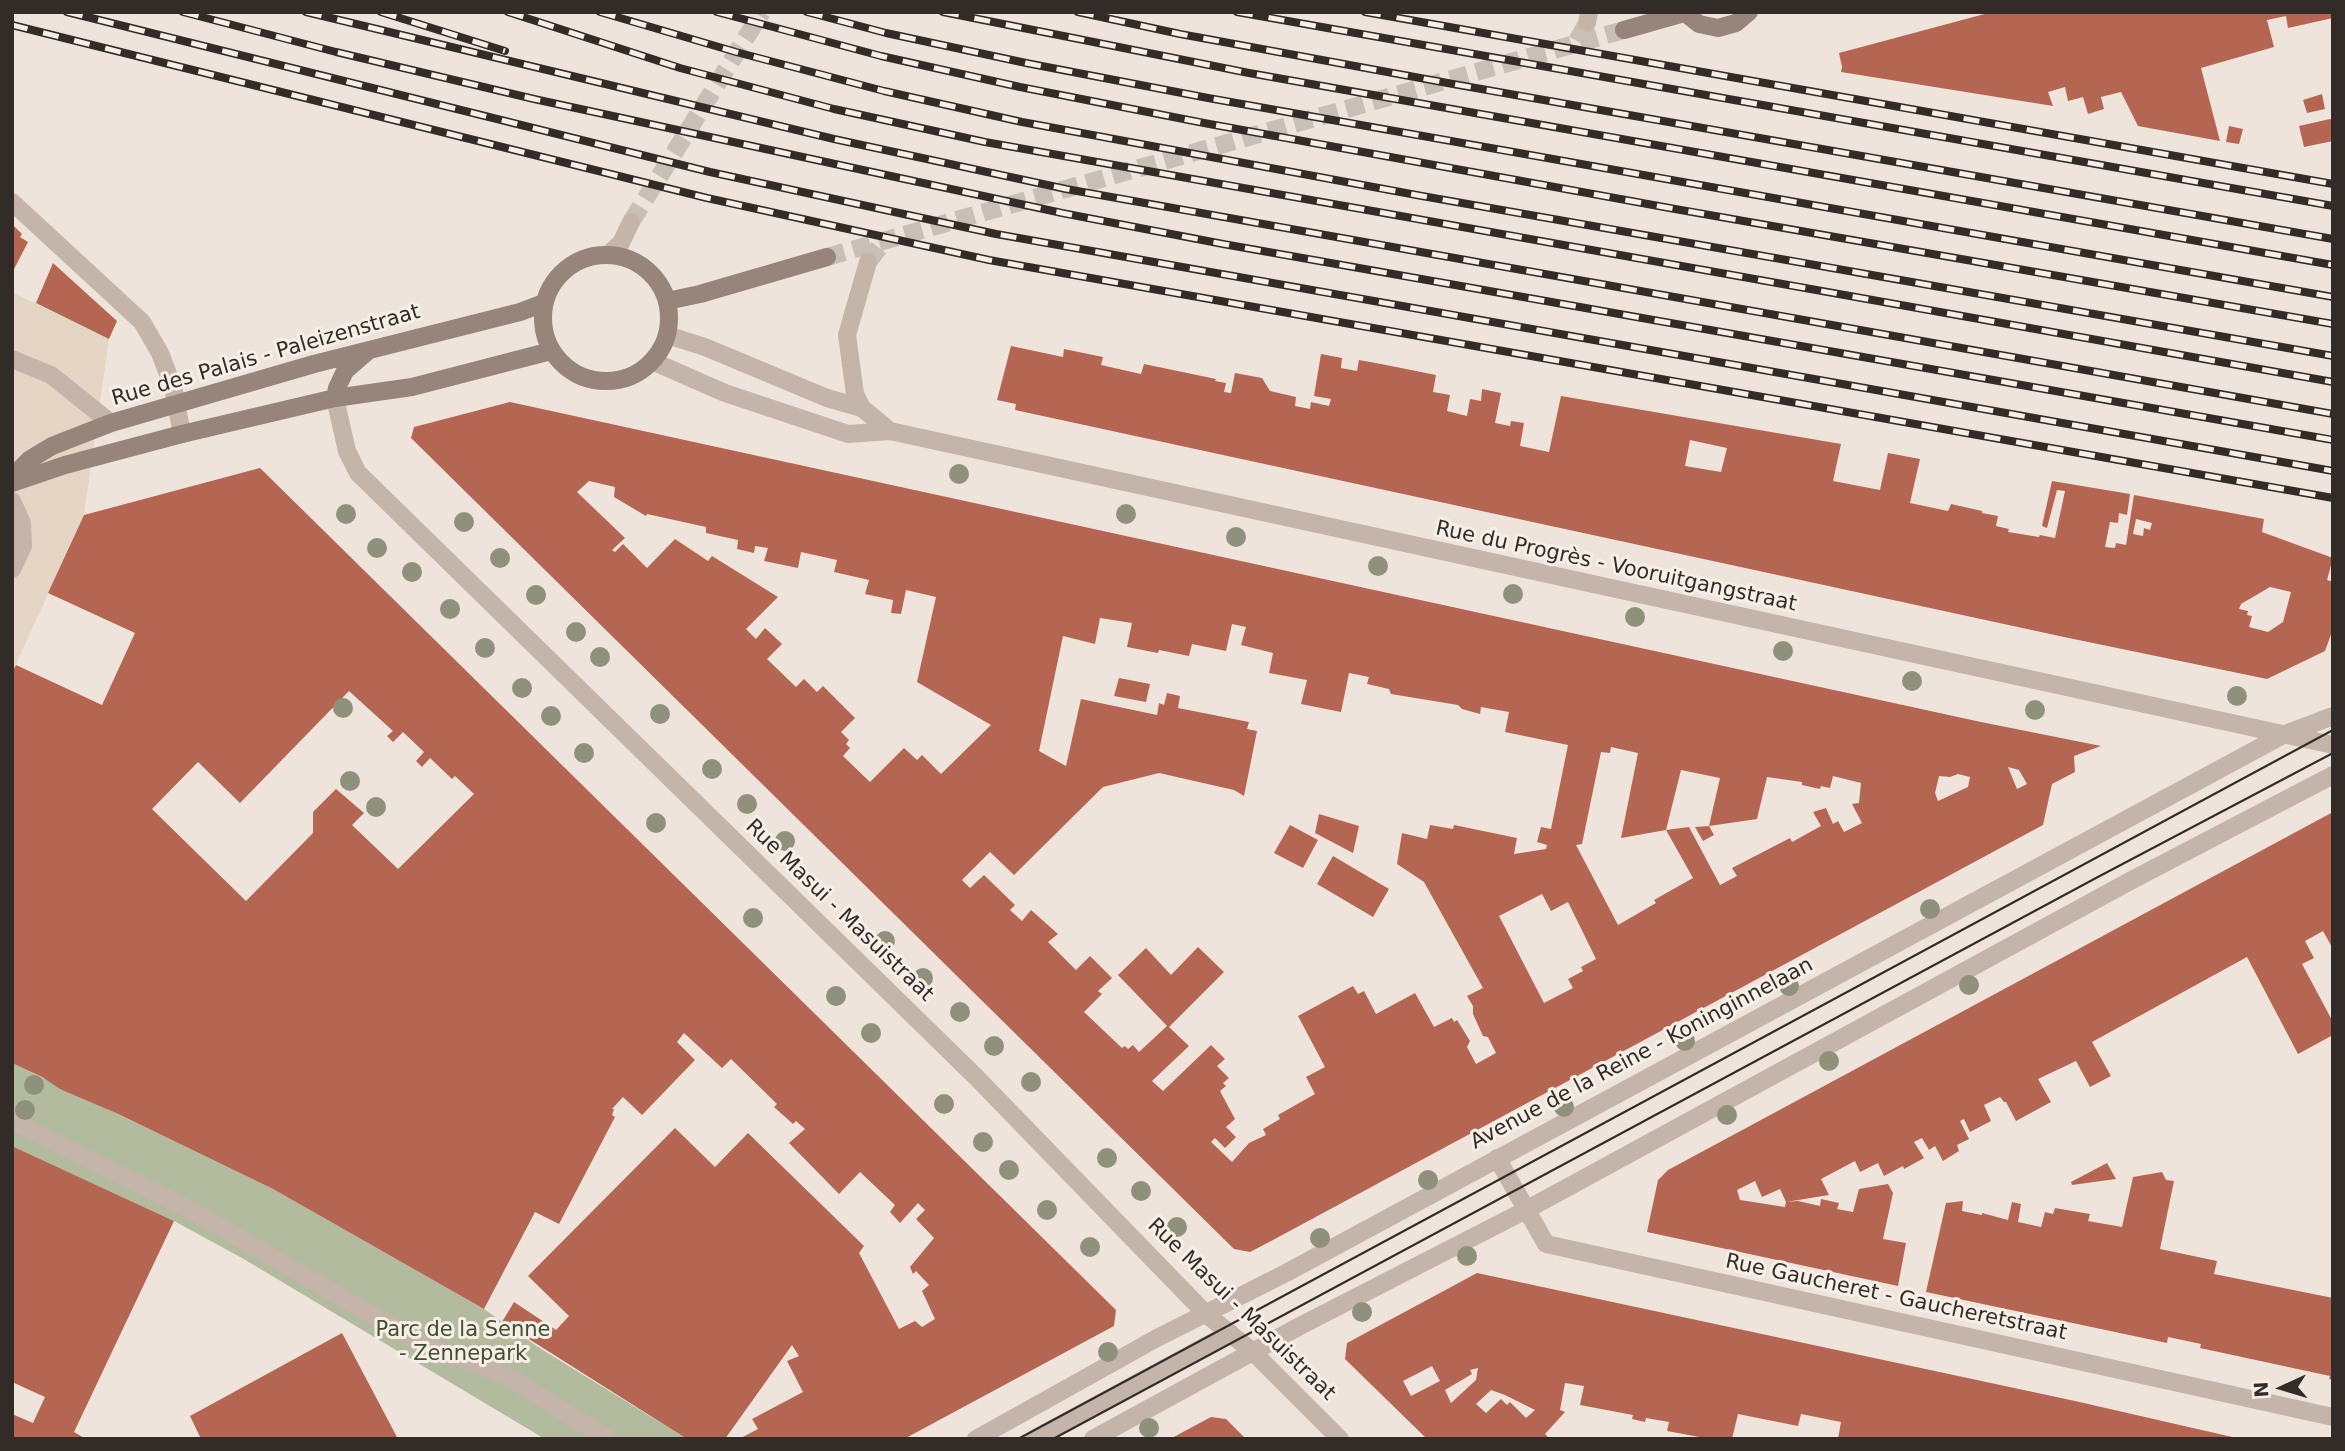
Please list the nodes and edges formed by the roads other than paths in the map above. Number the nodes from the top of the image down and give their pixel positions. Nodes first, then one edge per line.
1 (1684, 12) edge
2 (1749, 12) edge
3 (1624, 30) tunnel mouth
4 (12, 202) edge
5 (631, 222) tunnel mouth
6 (610, 254) junction
7 (827, 257) tunnel mouth
8 (868, 262) tunnel mouth
9 (667, 301) junction
10 (544, 303) junction
11 (667, 335) junction
12 (371, 349) junction
13 (551, 351) junction
14 (12, 359) edge
15 (652, 362) junction
16 (335, 398) junction
17 (177, 402) junction
18 (862, 408) junction
19 (111, 423) junction
20 (890, 431) junction
21 (183, 434) junction
22 (12, 477) edge
23 (12, 483) edge
24 (12, 501) edge
25 (12, 569) edge
26 (2333, 716) edge
27 (2283, 735) junction
28 (2333, 745) edge
29 (2333, 775) edge
30 (12, 1121) edge
31 (1497, 1158) junction
32 (1527, 1210) junction
33 (1206, 1314) junction
34 (1230, 1333) junction
35 (1254, 1352) junction
36 (2333, 1417) edge
37 (608, 1439) edge
38 (976, 1439) edge
39 (1034, 1439) edge
40 (1093, 1439) edge
41 (1340, 1439) edge

1 - 2 main road
1 - 3 main road
4 - 17 street
5 - 6 street
6 - 9 main road
6 - 10 main road
7 - 9 main road
8 - 18 street
9 - 11 main road
10 - 12 main road, Rue des Palais - Paleizenstraat
10 - 13 main road
11 - 15 main road
11 - 18 street, Rue du Progrès - Vooruitgangstraat
12 - 16 main road
12 - 17 main road, Rue des Palais - Paleizenstraat
13 - 15 main road
13 - 16 main road
14 - 19 street
15 - 20 street, Rue du Progrès - Vooruitgangstraat
16 - 21 main road
16 - 33 street, Rue Masui - Masuistraat
17 - 19 main road, Rue des Palais - Paleizenstraat
17 - 21 street
18 - 20 street, Rue du Progrès - Vooruitgangstraat
19 - 22 main road, Rue des Palais - Paleizenstraat
20 - 27 street, Rue du Progrès - Vooruitgangstraat
21 - 23 main road
24 - 25 street
26 - 27 street, Avenue de la Reine - Koninginnelaan
27 - 28 street, Rue du Progrès - Vooruitgangstraat
27 - 31 street, Avenue de la Reine - Koninginnelaan
29 - 32 street
30 - 37 street
31 - 32 street, Rue Gaucheret - Gaucheretstraat
31 - 33 street, Avenue de la Reine - Koninginnelaan
32 - 35 street
32 - 36 street, Rue Gaucheret - Gaucheretstraat
33 - 34 street, Rue Masui - Masuistraat
33 - 38 street, Avenue de la Reine - Koninginnelaan
34 - 35 street, Rue Masui - Masuistraat
34 - 39 street
35 - 40 street
35 - 41 street, Rue Masui - Masuistraat

